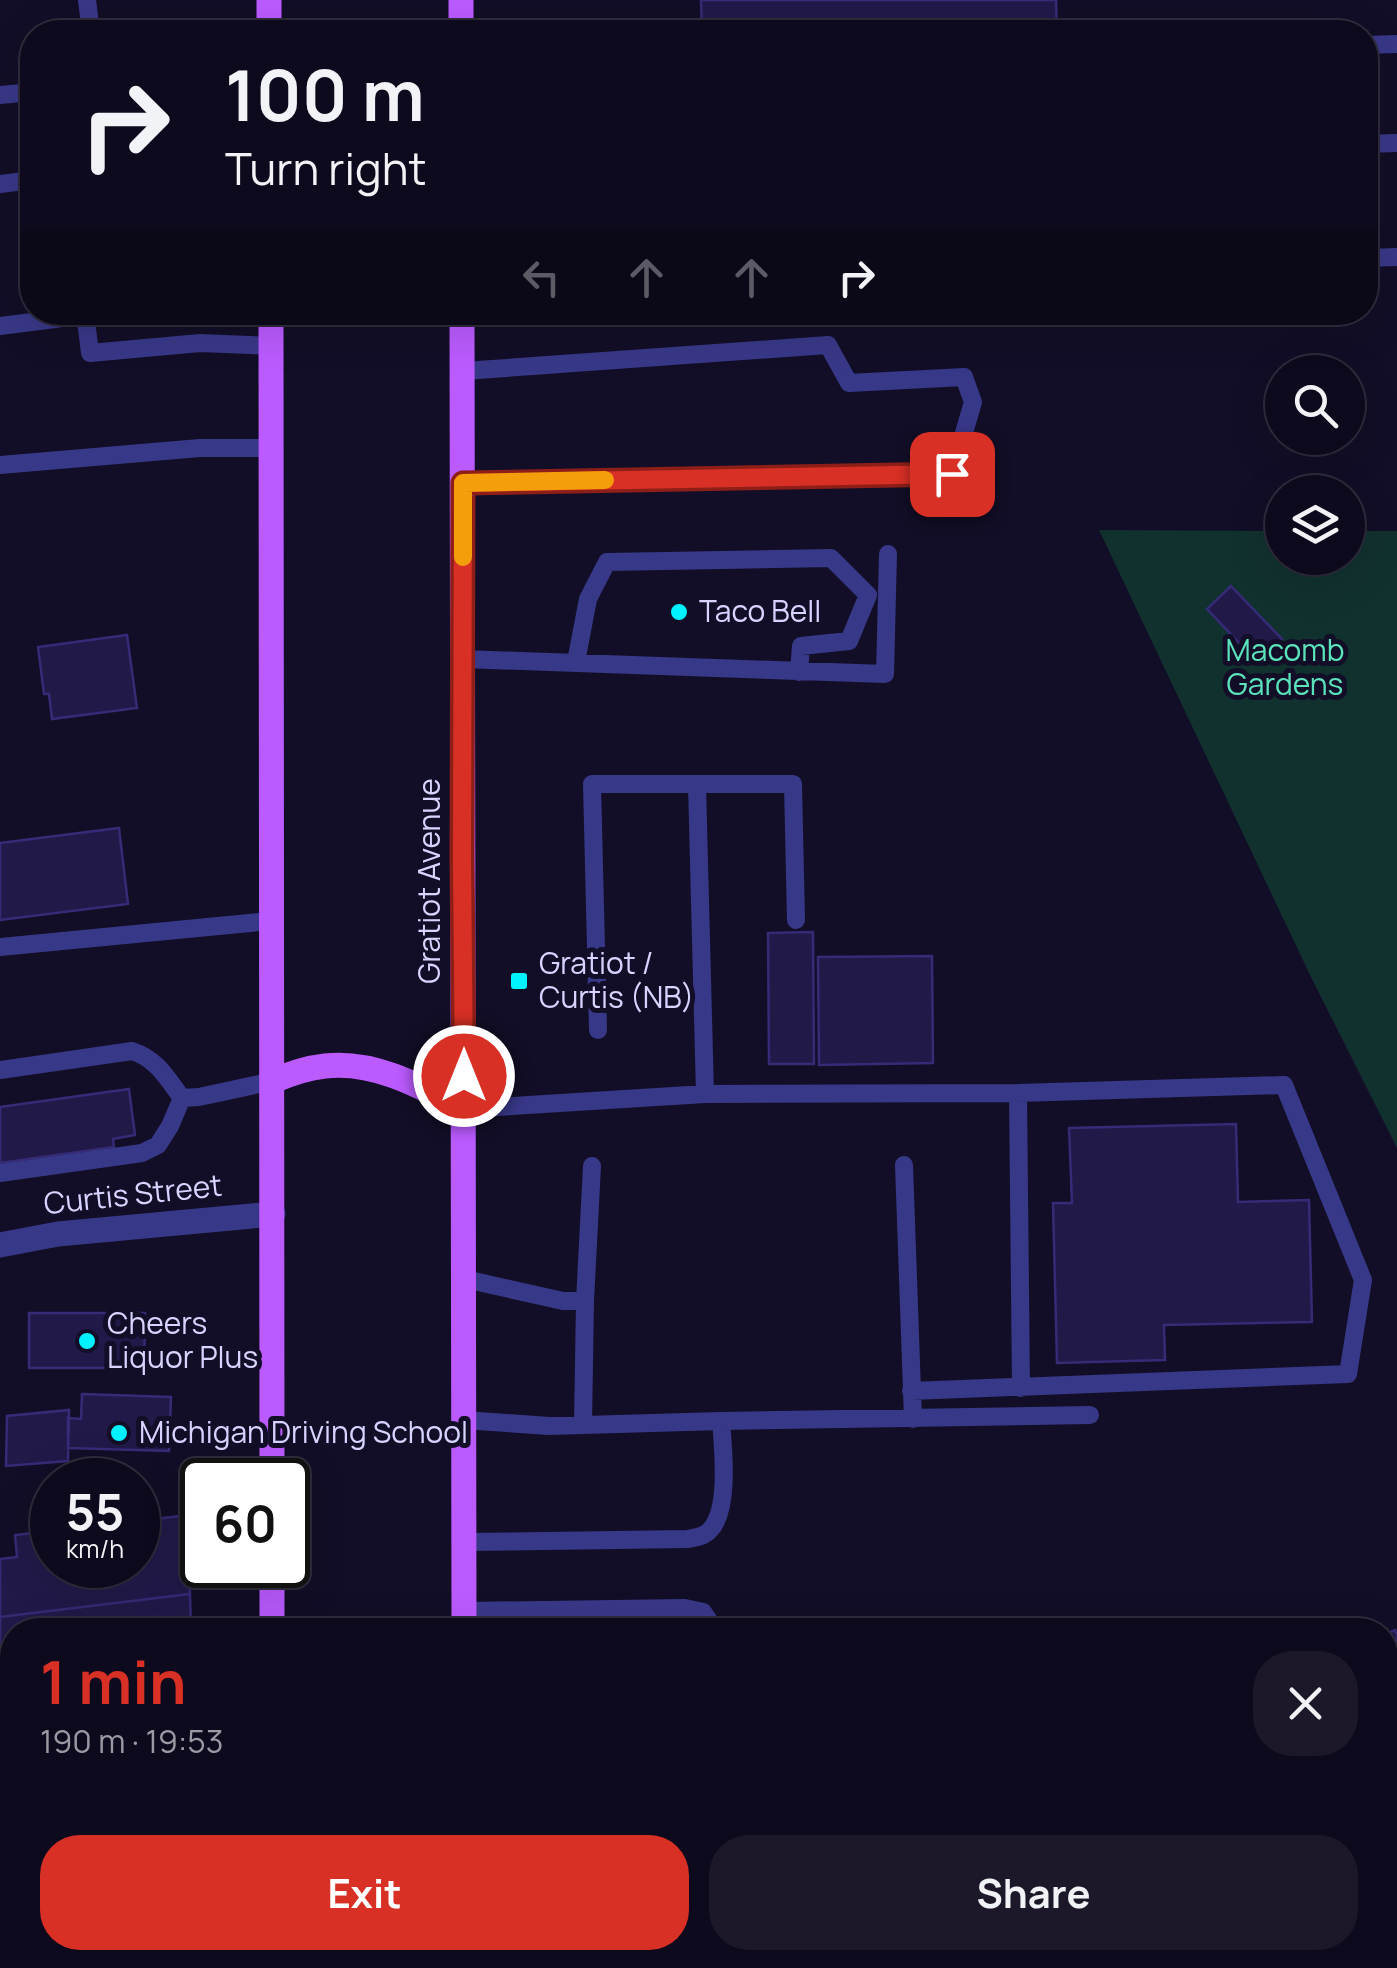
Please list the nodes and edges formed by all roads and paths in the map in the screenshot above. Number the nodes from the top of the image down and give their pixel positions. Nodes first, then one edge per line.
1 (87, 325) edge
2 (271, 325) edge
3 (462, 325) edge
4 (271, 346) junction
5 (462, 372) junction
6 (270, 448) junction
7 (0, 465) edge
8 (463, 483) junction
9 (888, 554) dead end
10 (463, 659) junction
11 (576, 662) junction
12 (799, 672) junction
13 (697, 785) junction
14 (796, 920) dead end
15 (270, 921) junction
16 (0, 946) edge
17 (598, 1030) dead end
18 (0, 1070) edge
19 (272, 1081) junction
20 (1018, 1093) junction
21 (705, 1094) junction
22 (182, 1098) junction
23 (464, 1108) junction
24 (904, 1164) dead end
25 (592, 1166) dead end
26 (0, 1174) edge
27 (273, 1214) junction
28 (0, 1245) edge
29 (465, 1279) junction
30 (585, 1301) junction
31 (1021, 1388) junction
32 (911, 1391) junction
33 (1090, 1414) dead end
34 (913, 1418) junction
35 (464, 1420) junction
36 (720, 1421) junction
37 (583, 1424) junction
38 (272, 1458) edge
39 (464, 1542) junction
40 (272, 1588) edge
41 (272, 1618) edge
42 (464, 1618) edge
43 (515, 1618) edge
44 (707, 1618) edge

1 - 4 lane
2 - 4 main road
3 - 5 main road, Gratiot Avenue
4 - 6 main road
5 - 8 main road, Gratiot Avenue
5 - 8 lane
6 - 7 lane
6 - 15 main road
8 - 10 main road, Gratiot Avenue
9 - 12 lane
10 - 11 lane
10 - 23 main road, Gratiot Avenue
11 - 12 lane
11 - 12 lane
13 - 14 lane
13 - 17 lane
13 - 21 lane
15 - 16 lane
15 - 19 main road
18 - 22 lane
19 - 22 lane
19 - 23 main road
19 - 27 main road
20 - 21 lane
20 - 31 lane
20 - 31 lane
21 - 23 lane
22 - 26 lane
23 - 29 main road, Gratiot Avenue
24 - 32 lane
25 - 30 lane
27 - 28 street, Curtis Street
27 - 38 main road
29 - 30 lane
29 - 35 main road, Gratiot Avenue
30 - 37 lane
31 - 32 lane
32 - 34 lane
33 - 34 lane
34 - 36 lane
35 - 37 lane
35 - 39 main road, Gratiot Avenue
36 - 37 lane
36 - 39 lane
39 - 42 main road, Gratiot Avenue
40 - 41 main road
43 - 44 lane

